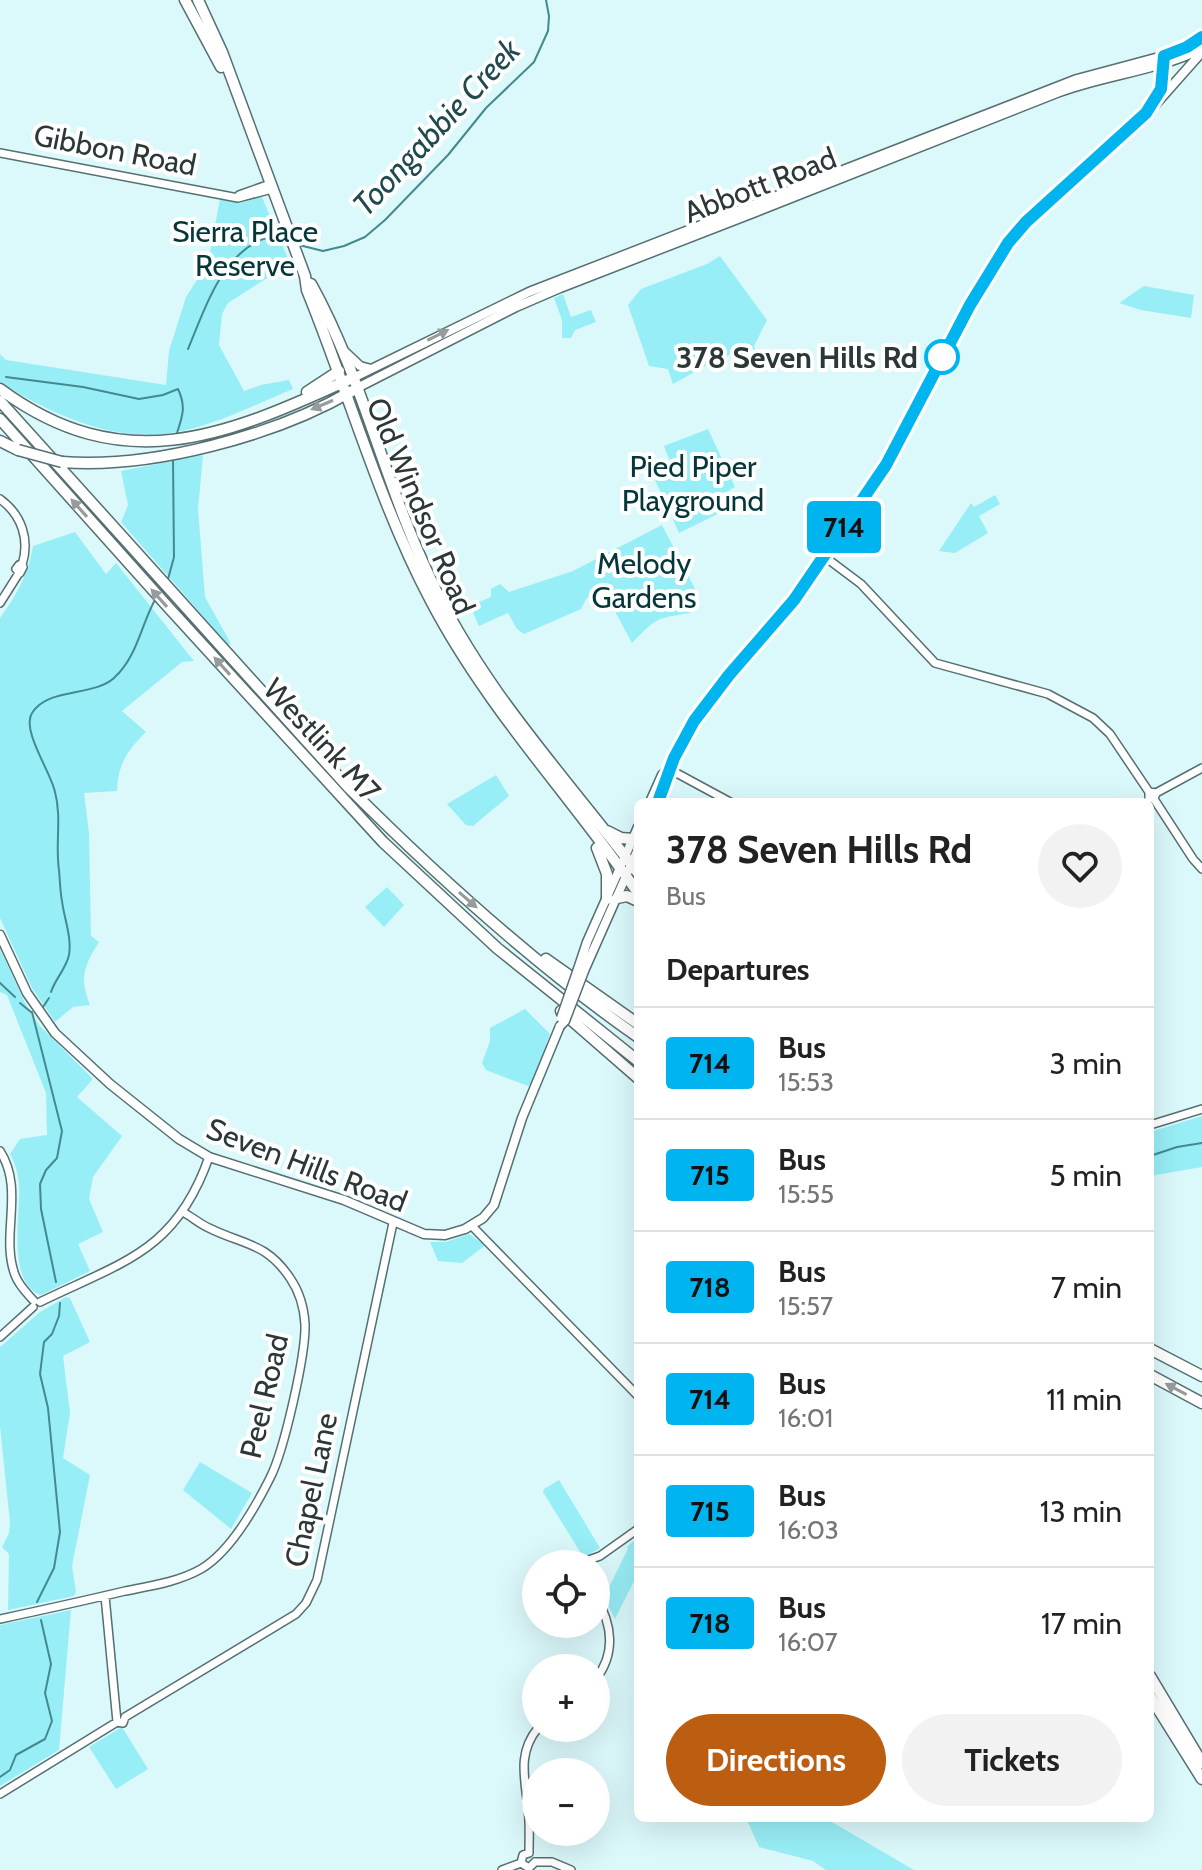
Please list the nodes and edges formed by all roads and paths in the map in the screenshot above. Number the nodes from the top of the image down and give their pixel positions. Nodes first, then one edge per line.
1 (185, 0) edge
2 (198, 0) edge
3 (1202, 37) edge
4 (1202, 50) edge
5 (1164, 59) junction
6 (1191, 62) junction
7 (1146, 113) junction
8 (245, 115) junction
9 (0, 153) edge
10 (271, 187) junction
11 (305, 276) junction
12 (342, 350) junction
13 (371, 369) junction
14 (339, 371) junction
15 (372, 380) junction
16 (350, 385) junction
17 (0, 389) edge
18 (0, 401) edge
19 (298, 403) junction
20 (363, 403) junction
21 (0, 419) edge
22 (0, 441) edge
23 (195, 443) junction
24 (0, 499) edge
25 (405, 533) junction
26 (825, 557) junction
27 (0, 603) edge
28 (1202, 768) edge
29 (669, 769) junction
30 (1153, 795) junction
31 (652, 798) edge
32 (660, 798) edge
33 (723, 798) edge
34 (585, 825) junction
35 (601, 828) junction
36 (634, 846) edge
37 (631, 865) edge
38 (1202, 869) edge
39 (623, 873) junction
40 (634, 888) edge
41 (435, 892) junction
42 (612, 898) junction
43 (634, 899) edge
44 (489, 918) junction
45 (0, 935) edge
46 (594, 946) junction
47 (584, 952) junction
48 (583, 969) junction
49 (634, 1021) edge
50 (634, 1034) edge
51 (634, 1058) edge
52 (634, 1074) edge
53 (1202, 1109) edge
54 (1154, 1124) edge
55 (0, 1151) edge
56 (209, 1157) junction
57 (183, 1212) junction
58 (393, 1223) junction
59 (472, 1226) junction
60 (36, 1303) junction
61 (0, 1337) edge
62 (1154, 1351) edge
63 (1202, 1376) edge
64 (1154, 1377) edge
65 (634, 1392) edge
66 (1202, 1403) edge
67 (634, 1532) edge
68 (608, 1550) edge
69 (105, 1596) junction
70 (0, 1619) edge
71 (1154, 1683) edge
72 (1154, 1702) edge
73 (120, 1718) junction
74 (529, 1742) edge
75 (1202, 1763) edge
76 (1202, 1779) edge
77 (0, 1794) edge
78 (529, 1853) junction
79 (535, 1862) junction
80 (521, 1863) junction
81 (502, 1870) edge
82 (571, 1870) edge

1 - 8 highway, Old Windsor Road
2 - 8 highway, Old Windsor Road
3 - 5 main road, Abbott Road
4 - 5 main road, Abbott Road
4 - 6 main road
5 - 6 main road
5 - 7 main road
13 -> 5 main road, Abbott Road
5 - 15 main road, Abbott Road
6 - 7 main road
7 - 26 main road
8 - 10 highway, Old Windsor Road
9 - 10 street, Gibbon Road
10 - 11 highway, Old Windsor Road
11 - 12 highway, Old Windsor Road
11 - 14 highway, Old Windsor Road
12 - 13 main road
12 - 16 highway, Old Windsor Road
13 - 16 main road, Abbott Road
14 - 16 highway, Old Windsor Road
14 - 19 highway
15 - 16 main road, Abbott Road
15 - 20 main road
16 - 19 highway
16 - 20 highway, Old Windsor Road
16 -> 23 highway
16 - 25 highway, Old Windsor Road
17 - 23 highway
18 -> 44 highway, Westlink M7
19 - 23 highway
20 - 25 highway, Old Windsor Road
41 -> 21 highway, Westlink M7
22 - 23 highway, bridge
24 - 27 street
25 - 34 highway, Old Windsor Road
25 - 35 highway, Old Windsor Road
26 - 29 main road
26 - 30 street
28 - 30 street
29 - 31 main road
29 - 32 main road
29 - 33 street
30 - 38 street
34 - 39 highway, Old Windsor Road
34 - 42 highway
35 - 36 highway
35 - 37 highway, Old Windsor Road
37 - 39 main road
39 - 40 highway, Old Windsor Road
39 - 42 main road
41 - 51 highway, Westlink M7
41 - 52 highway
42 - 43 highway
42 - 46 main road
42 - 47 main road
44 - 49 highway
44 - 50 highway, Westlink M7
45 - 56 main road, Seven Hills Road
46 - 47 main road
46 - 48 main road
47 - 48 main road
48 - 59 main road, bridge
53 - 54 street
55 - 60 street
56 - 57 street
56 - 58 main road, Seven Hills Road
57 - 60 street
57 - 69 street, Peel Road
58 - 59 main road, Seven Hills Road
58 - 73 street, Chapel Lane
59 - 65 street
60 - 61 street
62 - 63 highway
66 -> 64 highway
67 - 68 street
69 - 70 street, Peel Road
69 - 73 street
71 - 75 highway
72 - 76 highway
73 - 77 street, Chapel Lane
74 - 78 street
78 - 79 street
78 - 80 street
79 - 80 street
79 - 82 street
80 - 81 street

